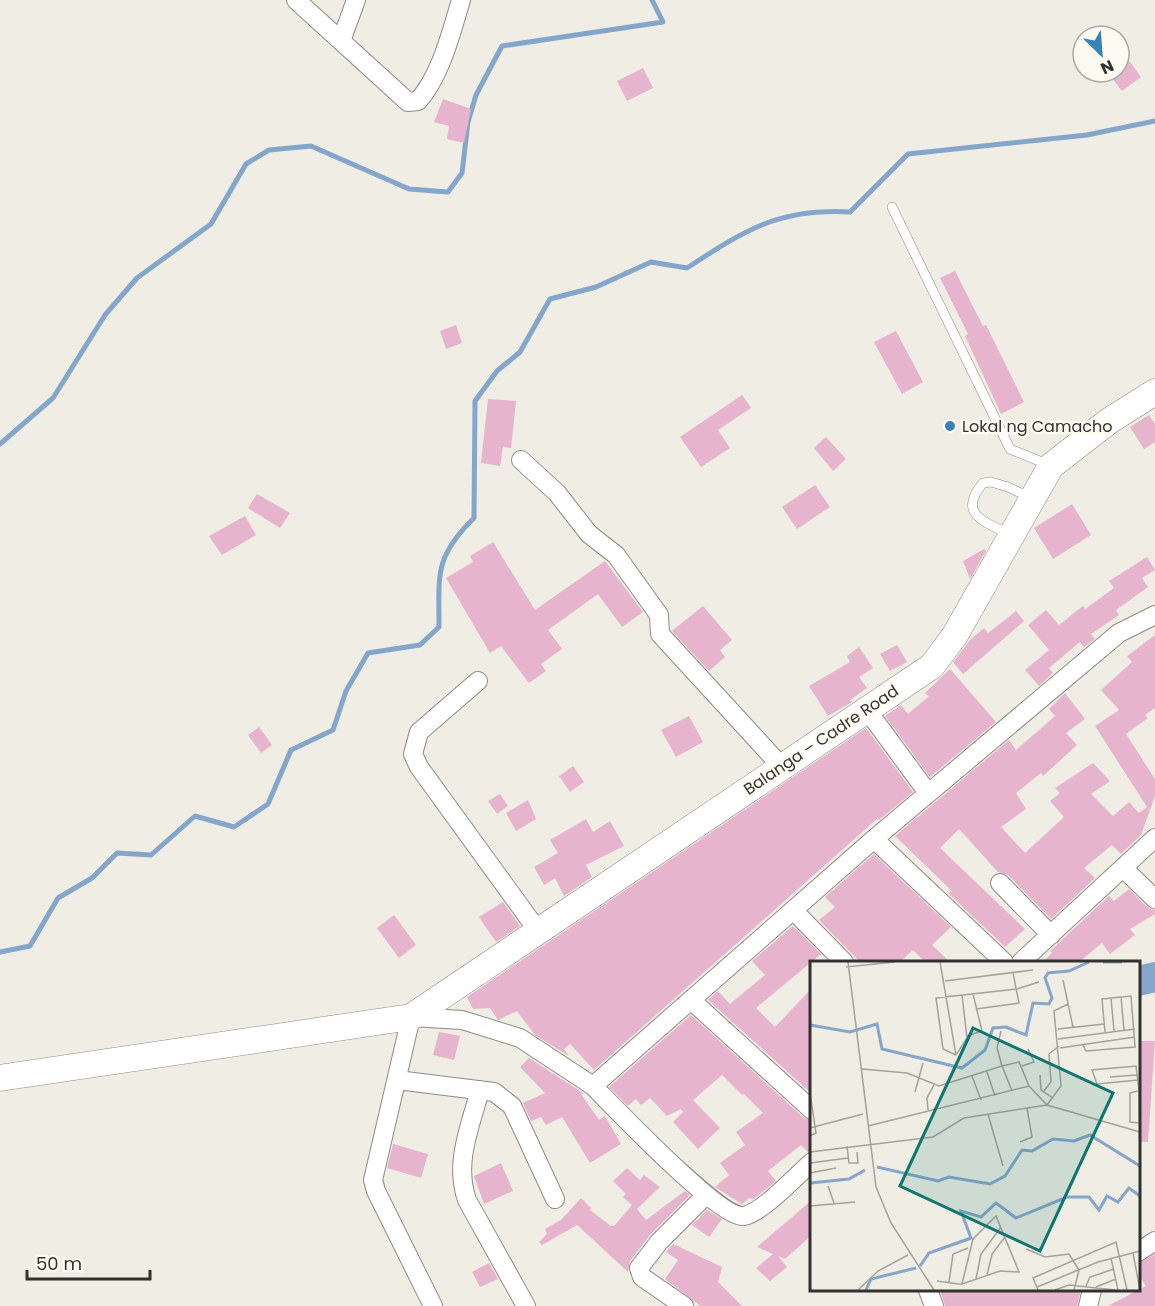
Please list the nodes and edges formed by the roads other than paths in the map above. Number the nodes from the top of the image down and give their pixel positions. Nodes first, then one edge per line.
1 (296, 0) edge
2 (356, 0) edge
3 (461, 0) edge
4 (341, 41) junction
5 (892, 207) dead end
6 (1155, 392) edge
7 (521, 460) dead end
8 (1051, 466) junction
9 (1033, 500) junction
10 (1012, 535) junction
11 (1155, 615) edge
12 (478, 681) dead end
13 (867, 710) junction
14 (782, 767) junction
15 (928, 793) junction
16 (1155, 838) edge
17 (874, 839) junction
18 (1123, 868) junction
19 (1000, 883) dead end
20 (1155, 899) edge
21 (794, 911) junction
22 (538, 931) junction
23 (1051, 935) junction
24 (842, 961) edge
25 (1002, 961) edge
26 (1023, 961) edge
27 (692, 1001) junction
28 (411, 1017) junction
29 (0, 1078) edge
30 (397, 1080) junction
31 (593, 1086) junction
32 (480, 1090) junction
33 (810, 1108) edge
34 (810, 1164) edge
35 (706, 1196) junction
36 (555, 1199) dead end
37 (1155, 1241) edge
38 (1140, 1251) edge
39 (928, 1291) edge
40 (1092, 1291) edge
41 (433, 1306) edge
42 (526, 1306) edge
43 (684, 1306) edge
44 (934, 1306) edge
45 (1088, 1306) edge

1 - 4 street
2 - 4 street
3 - 4 street
5 - 8 lane
6 - 8 street, Balanga – Cadre Road
7 - 14 street
8 - 9 street, Balanga – Cadre Road
9 - 10 street, Balanga – Cadre Road
9 - 10 lane
10 - 13 street, Balanga – Cadre Road
11 - 15 street
12 - 22 street
13 - 14 street, Balanga – Cadre Road
13 - 15 street
14 - 22 street, Balanga – Cadre Road
15 - 17 street
16 - 18 street
17 - 21 street
17 - 25 street
18 - 20 street
18 - 23 street
19 - 23 street
21 - 24 street
21 - 27 street
22 - 28 street, Balanga – Cadre Road
23 - 26 street
27 - 31 street
27 - 33 street
28 - 29 street
28 - 30 street
28 - 31 street
30 - 32 street
30 - 41 street
31 - 35 street
32 - 36 street
32 - 42 street
34 - 35 street
35 - 43 street
37 - 38 street
39 - 44 street
40 - 45 street

